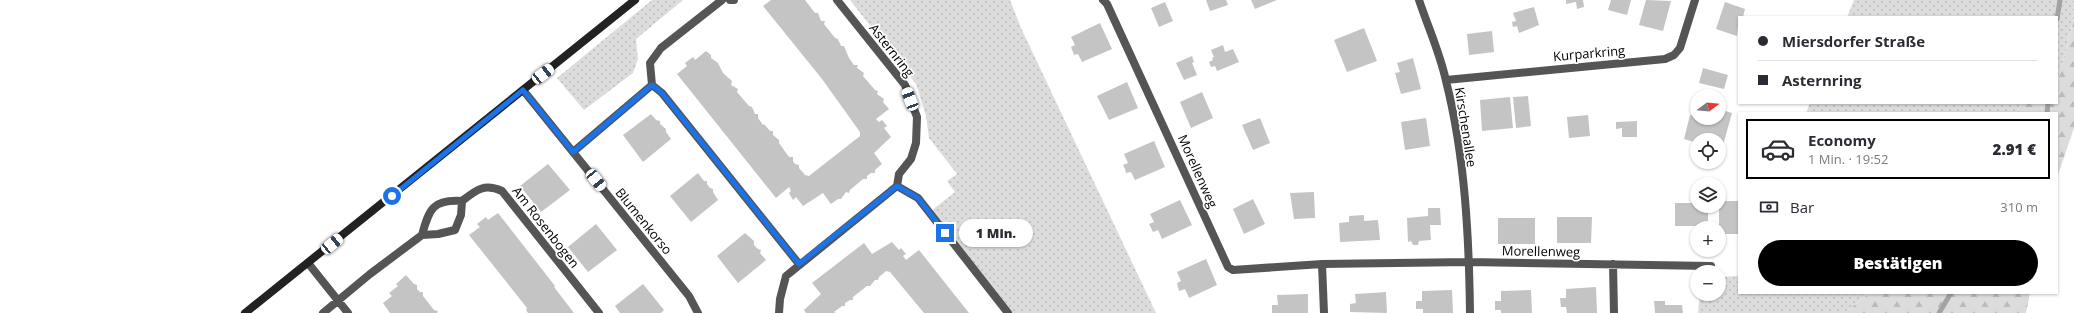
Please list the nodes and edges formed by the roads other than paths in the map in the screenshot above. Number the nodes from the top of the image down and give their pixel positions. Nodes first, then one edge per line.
1 (635, 0) edge
2 (722, 0) edge
3 (730, 0) edge
4 (734, 0) edge
5 (837, 0) edge
6 (1419, 0) edge
7 (1694, 0) edge
8 (1108, 1) edge
9 (1446, 80) junction
10 (652, 85) junction
11 (523, 90) junction
12 (573, 152) junction
13 (897, 186) junction
14 (462, 201) junction
15 (422, 235) junction
16 (1469, 262) junction
17 (308, 263) junction
18 (799, 264) junction
19 (1322, 264) junction
20 (1613, 264) junction
21 (1690, 266) edge
22 (338, 300) junction
23 (245, 313) edge
24 (323, 313) edge
25 (348, 313) edge
26 (599, 313) edge
27 (698, 313) edge
28 (779, 313) edge
29 (1008, 313) edge
30 (1324, 313) edge
31 (1470, 313) edge
32 (1614, 313) edge

1 - 11 street
2 - 10 street
3 - 4 street
5 - 13 street, Asternring
6 - 9 street, Kirschenallee
7 - 9 street, Kurparkring
8 - 19 street, Morellenweg
9 - 16 street, Kirschenallee
10 - 12 street
10 - 18 street
11 - 12 street, Blumenkorso
11 - 17 street
12 - 27 street, Blumenkorso
13 - 18 street
13 - 29 street
14 - 15 street
14 - 15 street
14 - 26 street, Am Rosenbogen
15 - 22 street
16 - 19 street, Morellenweg
16 - 20 street, Morellenweg
16 - 31 street
17 - 22 street
17 - 23 street
18 - 28 street
19 - 30 street
20 - 21 street, Morellenweg
20 - 32 street
22 - 24 street
22 - 25 street

